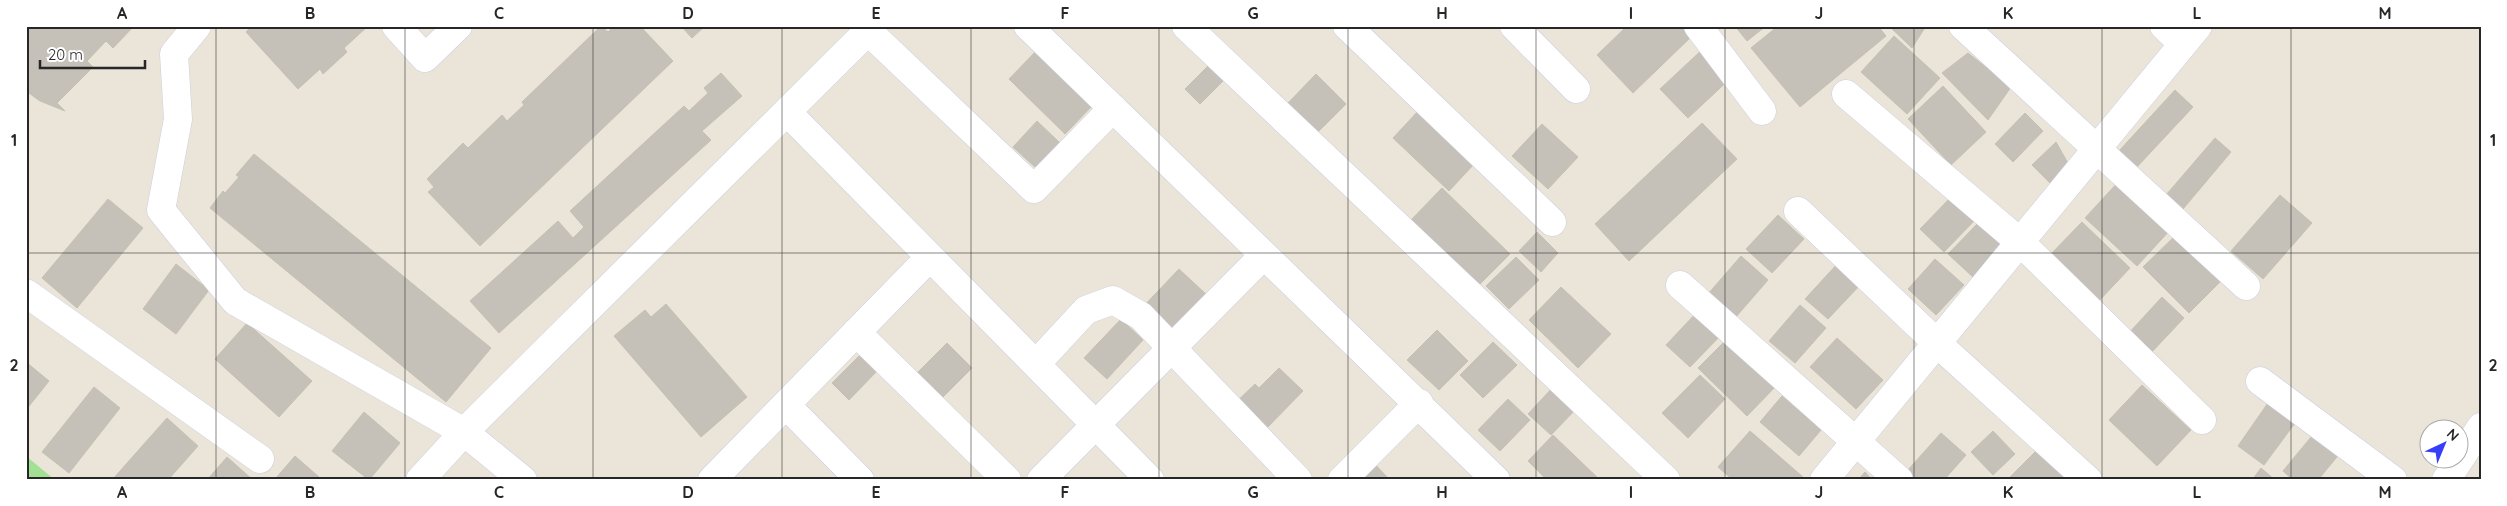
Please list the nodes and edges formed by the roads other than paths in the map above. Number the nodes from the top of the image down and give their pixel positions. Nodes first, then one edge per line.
1 (197, 26) edge
2 (396, 26) edge
3 (458, 26) edge
4 (1028, 26) edge
5 (1186, 26) edge
6 (1347, 26) edge
7 (1514, 26) edge
8 (1698, 26) edge
9 (1963, 26) edge
10 (870, 29) edge
11 (2182, 32) edge
12 (1576, 89) dead end
13 (1846, 94) dead end
14 (1113, 108) junction
15 (1762, 111) dead end
16 (788, 112) junction
17 (2098, 150) junction
18 (1798, 211) dead end
19 (1552, 222) dead end
20 (2021, 243) junction
21 (1264, 255) junction
22 (930, 257) junction
23 (1680, 285) dead end
24 (2246, 286) dead end
25 (26, 293) edge
26 (856, 332) junction
27 (1938, 344) junction
28 (1171, 348) junction
29 (1036, 364) junction
30 (2260, 381) dead end
31 (1419, 403) junction
32 (786, 405) junction
33 (2202, 420) dead end
34 (1095, 424) junction
35 (2481, 427) edge
36 (464, 432) junction
37 (1858, 441) junction
38 (260, 460) dead end
39 (1659, 478) edge
40 (420, 480) edge
41 (523, 480) edge
42 (712, 480) edge
43 (860, 480) edge
44 (1007, 480) edge
45 (1041, 480) edge
46 (1150, 480) edge
47 (1298, 480) edge
48 (1342, 480) edge
49 (1496, 480) edge
50 (1824, 480) edge
51 (1899, 480) edge
52 (2088, 480) edge
53 (2393, 480) edge
54 (2446, 480) edge

1 - 36 street
2 - 3 street
4 - 14 street
5 - 39 street
6 - 19 street
7 - 12 street
8 - 15 street
9 - 17 street
10 - 14 street
10 - 16 street
11 - 17 street
13 - 20 street
14 - 21 street
16 - 22 street
16 - 36 street
17 - 20 street
17 - 24 street
18 - 27 street
20 - 27 street
20 - 33 street
21 - 28 street
21 - 31 street
22 - 26 street
22 - 29 street
23 - 37 street
25 - 38 street
26 - 32 street
26 - 44 street
27 - 37 street
27 - 52 street
28 - 29 street
28 - 34 street
28 - 47 street
29 - 34 street
30 - 53 street
31 - 48 street
31 - 49 street
32 - 42 street
32 - 43 street
34 - 45 street
34 - 46 street
35 - 54 street
36 - 40 street
36 - 41 street
37 - 50 street
37 - 51 street

